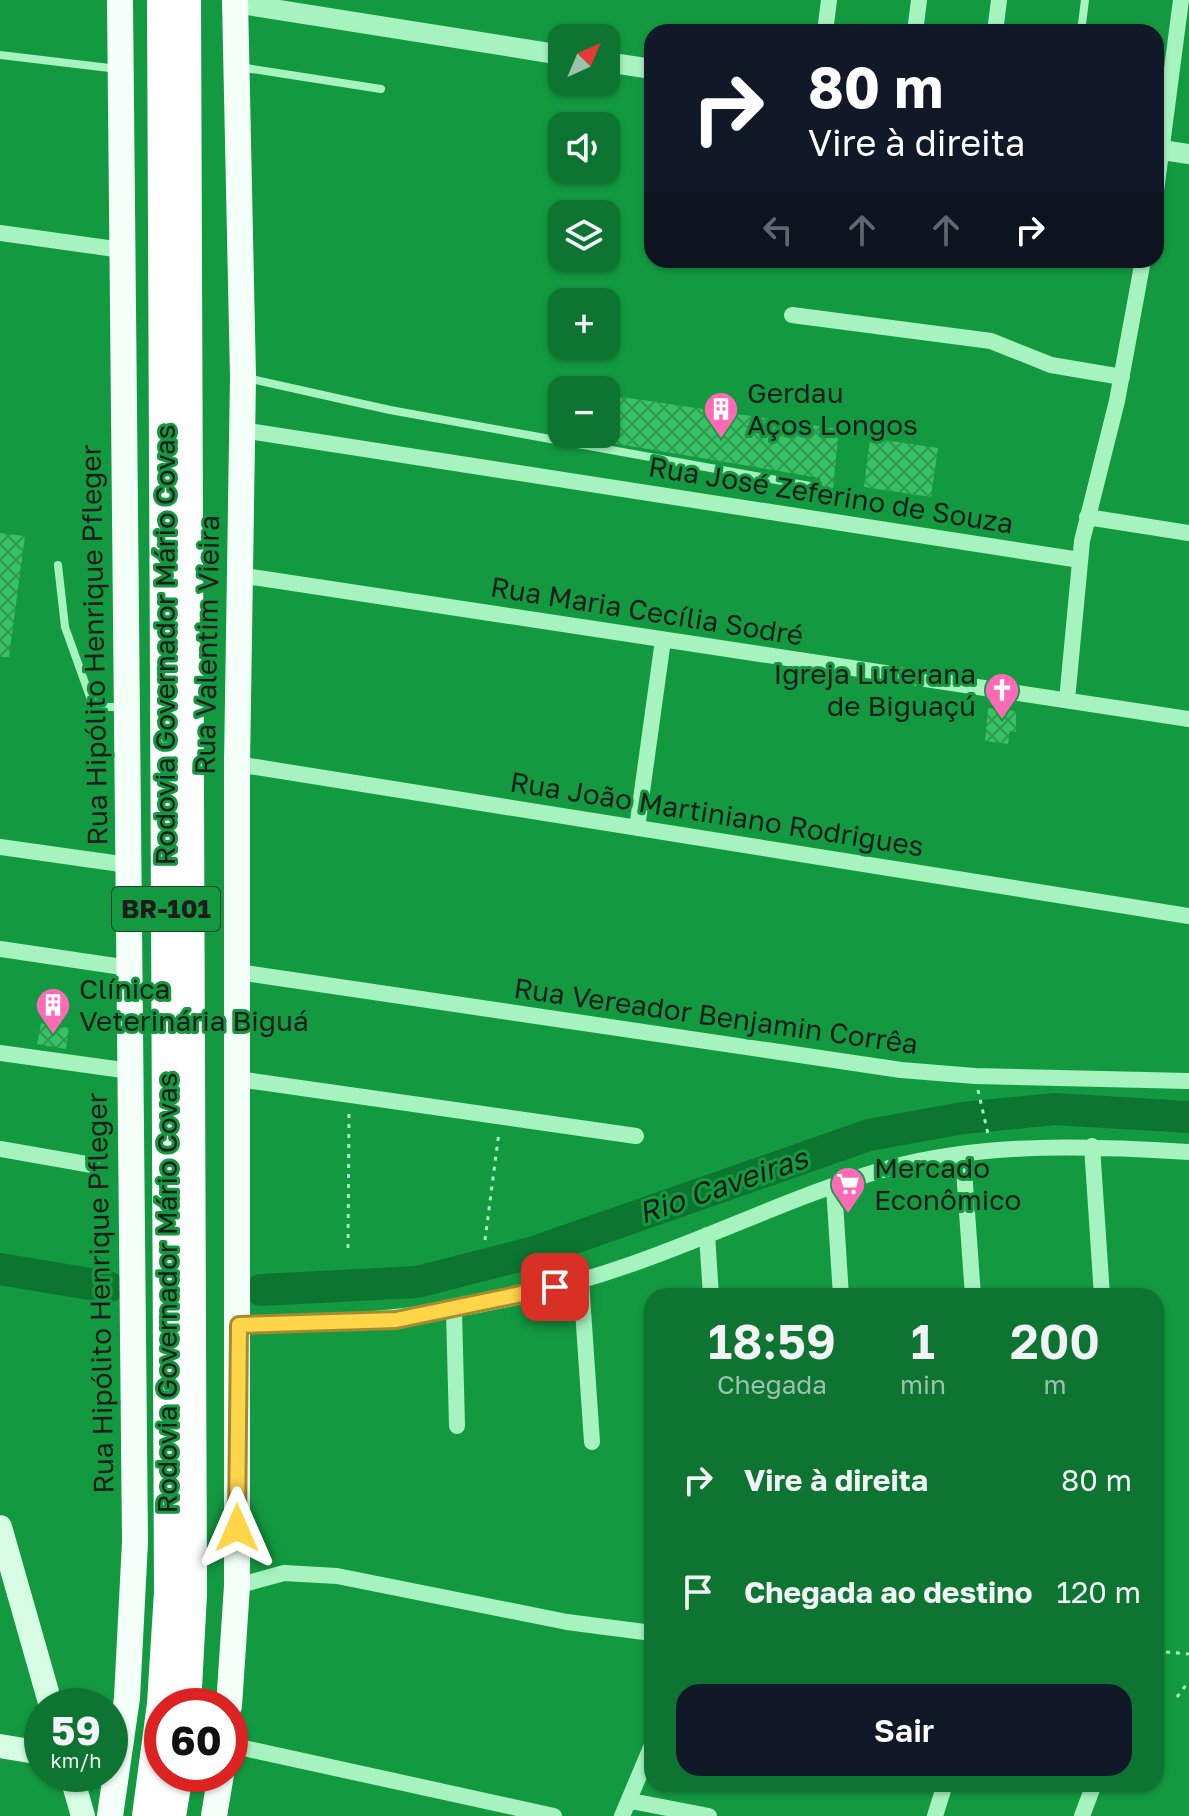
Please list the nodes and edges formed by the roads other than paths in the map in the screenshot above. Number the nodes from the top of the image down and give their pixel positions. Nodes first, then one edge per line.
1 (120, 0) edge
2 (140, 0) edge
3 (162, 0) edge
4 (186, 0) edge
5 (200, 0) edge
6 (829, 0) edge
7 (919, 0) edge
8 (999, 0) edge
9 (1085, 0) edge
10 (1181, 0) edge
11 (235, 2) edge
12 (826, 24) edge
13 (916, 24) edge
14 (996, 24) edge
15 (1082, 24) edge
16 (548, 53) edge
17 (0, 55) edge
18 (620, 64) edge
19 (235, 66) junction
20 (644, 68) edge
21 (121, 69) junction
22 (381, 89) dead end
23 (186, 116) junction
24 (1164, 121) edge
25 (1164, 151) edge
26 (1189, 154) edge
27 (163, 232) junction
28 (0, 233) edge
29 (122, 250) junction
30 (1142, 268) edge
31 (792, 315) dead end
32 (243, 377) junction
33 (1122, 377) junction
34 (242, 430) junction
35 (810, 486) dead end
36 (1087, 517) junction
37 (1189, 533) edge
38 (1080, 560) junction
39 (58, 565) dead end
40 (239, 575) junction
41 (663, 640) junction
42 (1067, 700) junction
43 (127, 707) junction
44 (1189, 719) edge
45 (237, 764) junction
46 (637, 828) junction
47 (0, 847) edge
48 (128, 865) junction
49 (1189, 916) edge
50 (0, 949) edge
51 (129, 968) junction
52 (238, 972) junction
53 (0, 1053) edge
54 (130, 1071) junction
55 (238, 1079) junction
56 (1189, 1081) edge
57 (636, 1136) dead end
58 (1092, 1146) junction
59 (0, 1149) edge
60 (1189, 1152) edge
61 (963, 1156) junction
62 (92, 1165) dead end
63 (834, 1187) junction
64 (707, 1235) junction
65 (581, 1281) junction
66 (710, 1288) edge
67 (840, 1288) edge
68 (972, 1288) edge
69 (1101, 1288) edge
70 (454, 1311) junction
71 (239, 1325) junction
72 (457, 1426) dead end
73 (592, 1442) dead end
74 (0, 1527) edge
75 (5, 1565) edge
76 (237, 1586) junction
77 (644, 1632) edge
78 (45, 1688) edge
79 (187, 1688) edge
80 (230, 1688) edge
81 (0, 1746) edge
82 (248, 1749) edge
83 (24, 1750) edge
84 (644, 1766) edge
85 (76, 1792) edge
86 (175, 1792) edge
87 (218, 1792) edge
88 (942, 1792) edge
89 (1091, 1792) edge
90 (631, 1801) junction
91 (83, 1816) edge
92 (110, 1816) edge
93 (147, 1816) edge
94 (171, 1816) edge
95 (214, 1816) edge
96 (554, 1816) edge
97 (622, 1816) edge
98 (709, 1816) edge
99 (935, 1816) edge
100 (1082, 1816) edge

1 - 21 main road, Rua Hipólito Henrique Pfleger
2 - 27 highway
3 - 27 highway, Rodovia Governador Mário Covas / BR-101
4 - 23 highway, Rodovia Governador Mário Covas / BR-101
5 - 23 highway
6 - 12 street
7 - 13 street
8 - 14 street
9 - 15 lane
10 - 24 street
11 - 16 street
11 - 19 main road, Rua Valentim Vieira
17 - 21 lane
18 - 20 street
19 - 22 lane
19 - 32 main road, Rua Valentim Vieira
21 - 29 main road, Rua Hipólito Henrique Pfleger
23 - 79 highway, Rodovia Governador Mário Covas / BR-101
25 - 26 street
27 - 93 highway, Rodovia Governador Mário Covas / BR-101
28 - 29 street
29 - 43 main road, Rua Hipólito Henrique Pfleger
30 - 33 street
31 - 33 street
32 - 34 main road, Rua Valentim Vieira
32 - 35 lane
33 - 36 street
34 - 38 street, Rua José Zeferino de Souza
34 - 40 main road, Rua Valentim Vieira
36 - 37 street
36 - 38 street
38 - 42 street
39 - 43 lane
40 - 41 street, Rua Maria Cecília Sodré
40 - 45 main road, Rua Valentim Vieira
41 - 42 street, Rua Maria Cecília Sodré
41 - 46 street
42 - 44 street, Rua Maria Cecília Sodré
43 - 48 main road, Rua Hipólito Henrique Pfleger
45 - 46 street, Rua João Martiniano Rodrigues
45 - 52 main road, Rua Valentim Vieira
46 - 49 street, Rua João Martiniano Rodrigues
47 - 48 street
48 - 51 main road, Rua Hipólito Henrique Pfleger
50 - 51 street
51 - 54 main road, Rua Hipólito Henrique Pfleger
52 - 55 main road, Rua Valentim Vieira
52 - 56 street, Rua Vereador Benjamin Corrêa
53 - 54 street
54 - 92 main road, Rua Hipólito Henrique Pfleger
55 - 57 street
55 - 71 main road, Rua Valentim Vieira
58 - 60 street
58 - 61 street
58 - 69 street
59 - 62 street
61 - 63 street
61 - 68 street
63 - 64 street
63 - 67 street
64 - 65 street
64 - 66 street
65 - 70 street
65 - 73 street
70 - 71 street
70 - 72 street
71 - 76 main road, Rua Valentim Vieira
74 - 75 main road
75 - 78 main road
76 - 77 street
76 - 80 main road, Rua Valentim Vieira
81 - 83 main road
82 - 96 street
84 - 90 street
85 - 91 main road
86 - 94 highway
87 - 95 main road
88 - 99 street
89 - 100 street
90 - 97 street
90 - 98 street

